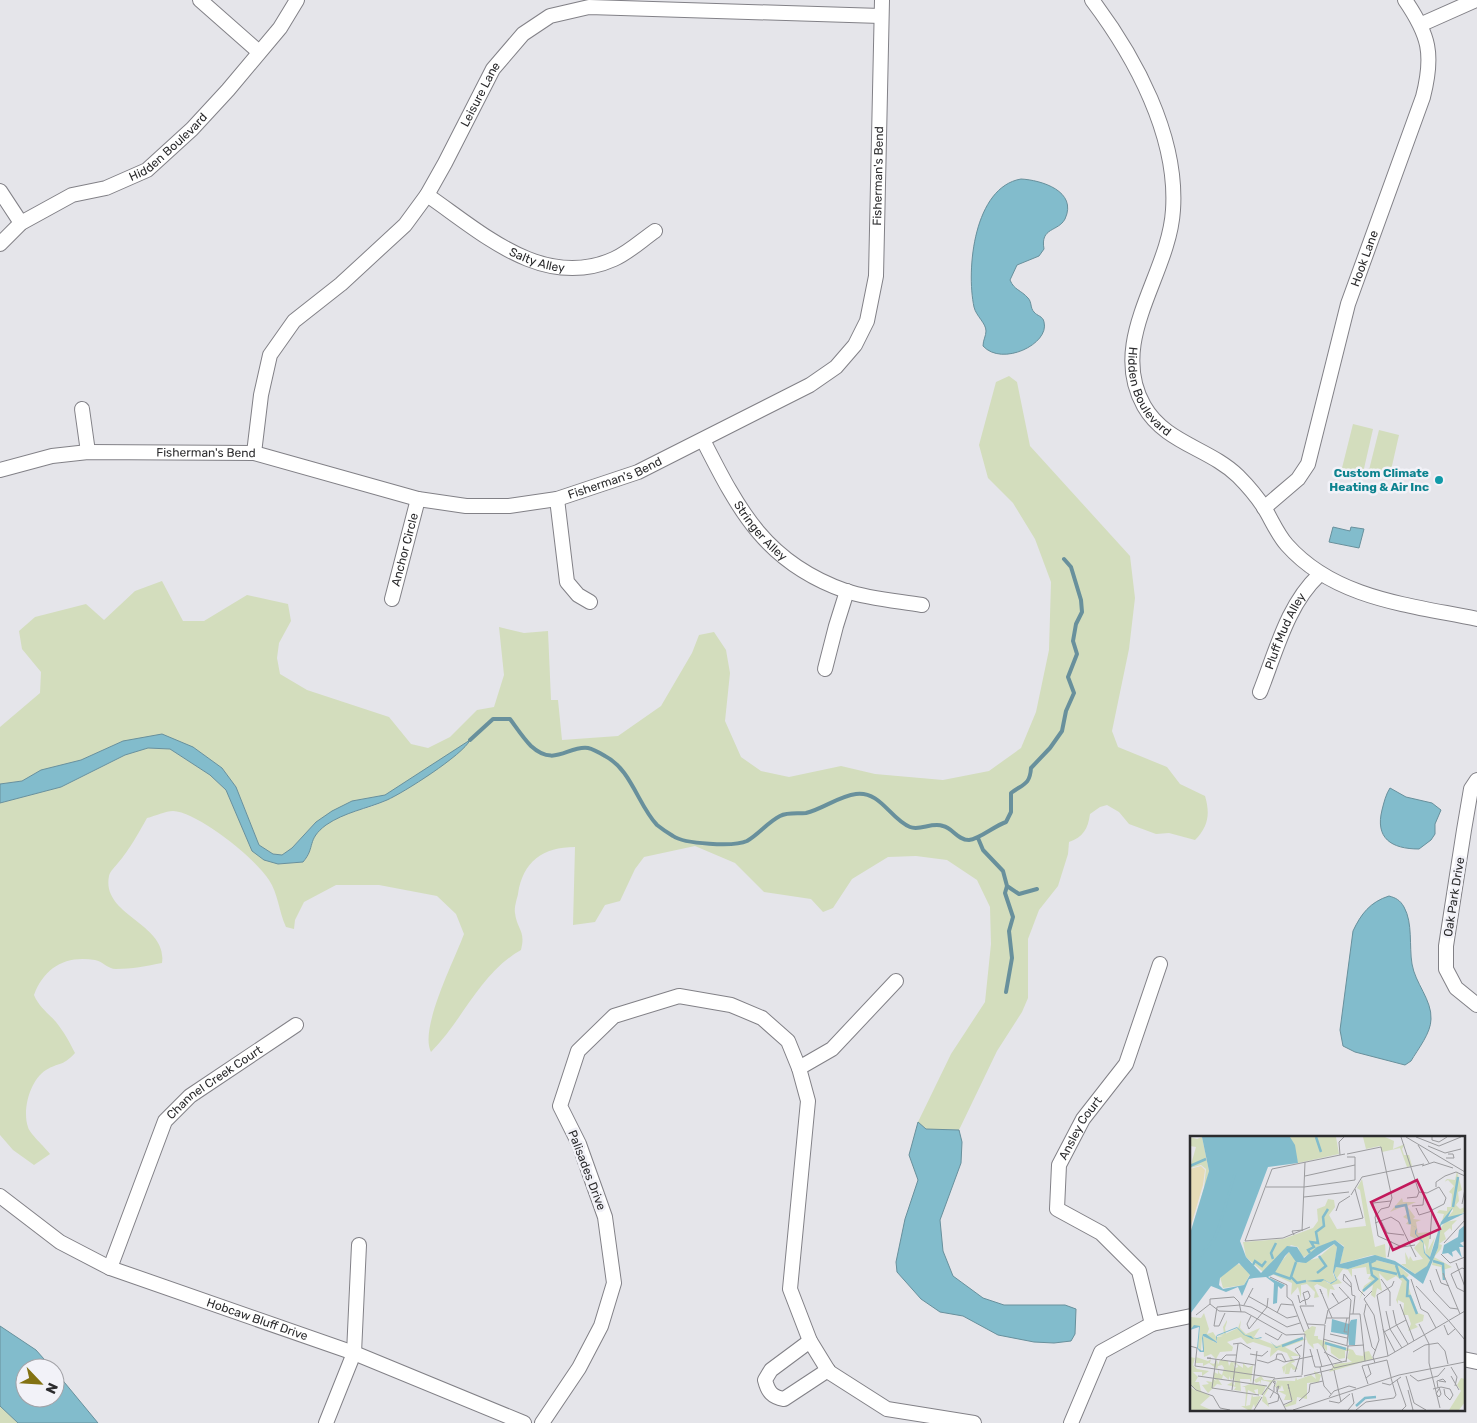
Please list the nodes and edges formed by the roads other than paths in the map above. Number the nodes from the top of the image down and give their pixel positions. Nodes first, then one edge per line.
1 (200, 0) edge
2 (297, 0) edge
3 (882, 0) edge
4 (1092, 0) edge
5 (1405, 0) edge
6 (1476, 0) edge
7 (881, 16) junction
8 (1422, 24) junction
9 (259, 52) junction
10 (0, 191) edge
11 (427, 195) junction
12 (21, 223) junction
13 (655, 231) dead end
14 (0, 244) edge
15 (82, 409) dead end
16 (703, 440) junction
17 (88, 452) junction
18 (254, 453) junction
19 (0, 470) edge
20 (418, 499) junction
21 (557, 499) junction
22 (1264, 508) junction
23 (1319, 575) junction
24 (847, 591) junction
25 (392, 598) dead end
26 (590, 602) dead end
27 (922, 606) dead end
28 (1477, 619) edge
29 (825, 669) dead end
30 (1260, 692) dead end
31 (1477, 780) edge
32 (1160, 964) dead end
33 (896, 981) dead end
34 (1477, 1004) edge
35 (296, 1025) dead end
36 (799, 1068) junction
37 (0, 1196) edge
38 (359, 1245) dead end
39 (110, 1268) junction
40 (1190, 1316) edge
41 (1152, 1324) junction
42 (810, 1341) junction
43 (354, 1353) junction
44 (1464, 1359) edge
45 (1477, 1362) edge
46 (828, 1370) junction
47 (326, 1423) edge
48 (524, 1423) edge
49 (542, 1423) edge
50 (974, 1423) edge
51 (1071, 1423) edge

1 - 9 street
2 - 9 street, Hidden Boulevard
3 - 7 street, Fisherman's Bend
4 - 22 street, Hidden Boulevard
5 - 8 street, Hook Lane
6 - 8 street
7 - 11 street, Leisure Lane
7 - 16 street, Fisherman's Bend
8 - 22 street, Hook Lane
9 - 12 street, Hidden Boulevard
10 - 12 street
11 - 13 street, Salty Alley
11 - 18 street, Leisure Lane
12 - 14 street, Hidden Boulevard
15 - 17 street
16 - 21 street, Fisherman's Bend
16 - 24 street, Stringer Alley
17 - 18 street, Fisherman's Bend
17 - 19 street, Fisherman's Bend
18 - 20 street, Fisherman's Bend
20 - 21 street, Fisherman's Bend
20 - 25 street, Anchor Circle
21 - 26 street
22 - 23 street, Hidden Boulevard
23 - 28 street, Hidden Boulevard
23 - 30 street, Pluff Mud Alley
24 - 27 street, Stringer Alley
24 - 29 street
31 - 34 street, Oak Park Drive
32 - 41 street, Ansley Court
33 - 36 street
35 - 39 street, Channel Creek Court
36 - 42 street, Palisades Drive
36 - 49 street, Palisades Drive
37 - 39 street, Hobcaw Bluff Drive
38 - 43 street
39 - 43 street, Hobcaw Bluff Drive
40 - 41 street
41 - 51 street
42 - 46 street, Palisades Drive
42 - 46 street
43 - 47 street
43 - 48 street, Hobcaw Bluff Drive
44 - 45 street
46 - 50 street, Palisades Drive

